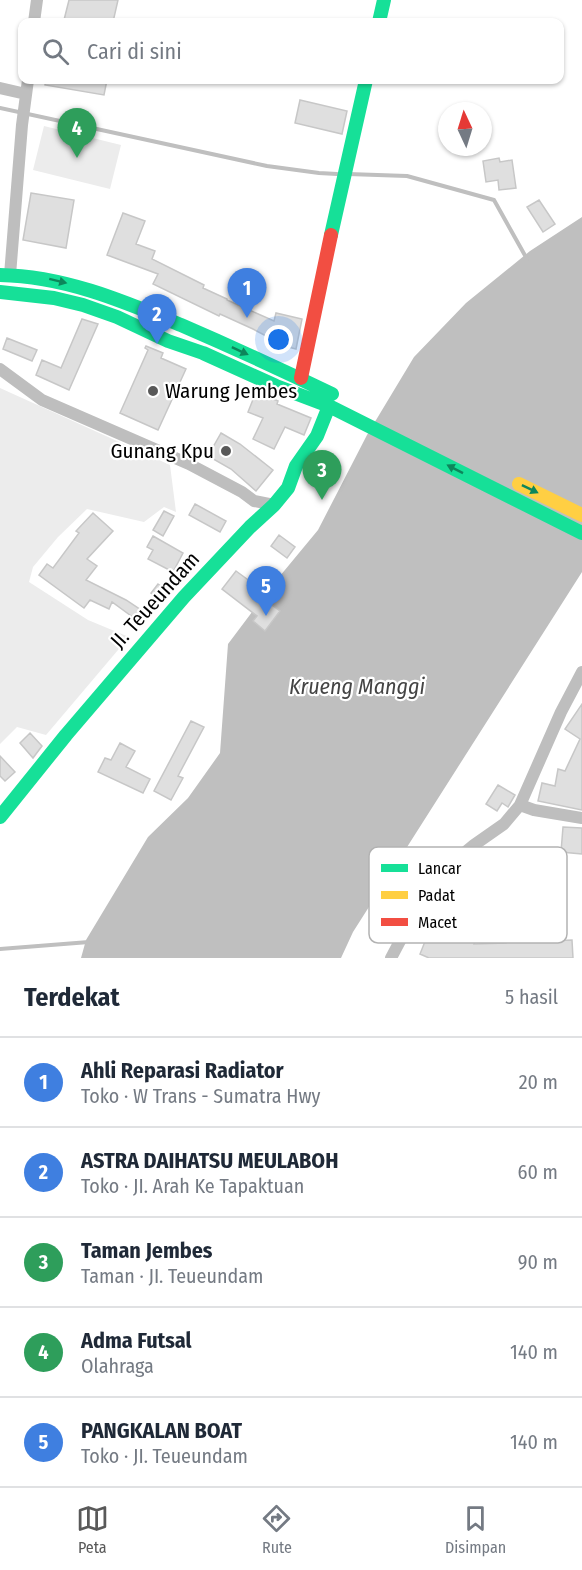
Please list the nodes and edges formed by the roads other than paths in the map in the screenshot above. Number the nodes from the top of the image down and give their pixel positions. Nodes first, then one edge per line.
1 (37, 0) edge
2 (384, 0) edge
3 (35, 18) edge
4 (380, 18) edge
5 (28, 84) edge
6 (365, 84) edge
7 (0, 88) edge
8 (26, 98) junction
9 (5, 275) edge
10 (0, 292) edge
11 (0, 369) edge
12 (301, 378) junction
13 (329, 406) junction
14 (379, 416) dead end
15 (507, 478) dead end
16 (274, 505) junction
17 (582, 515) edge
18 (582, 533) edge
19 (582, 672) edge
20 (520, 805) junction
21 (0, 817) edge
22 (582, 818) edge
23 (472, 847) edge
24 (401, 943) edge
25 (394, 957) edge

1 - 3 street
2 - 4 main road
5 - 8 street
6 - 12 main road
7 - 8 street
8 - 9 street
9 -> 12 main road
10 - 13 main road
11 - 16 street
12 - 14 main road
13 - 16 main road, JI. Teueundam
18 -> 13 main road
15 -> 17 main road
16 - 21 main road, JI. Teueundam
19 - 20 street
20 - 22 street
20 - 23 street
24 - 25 street

